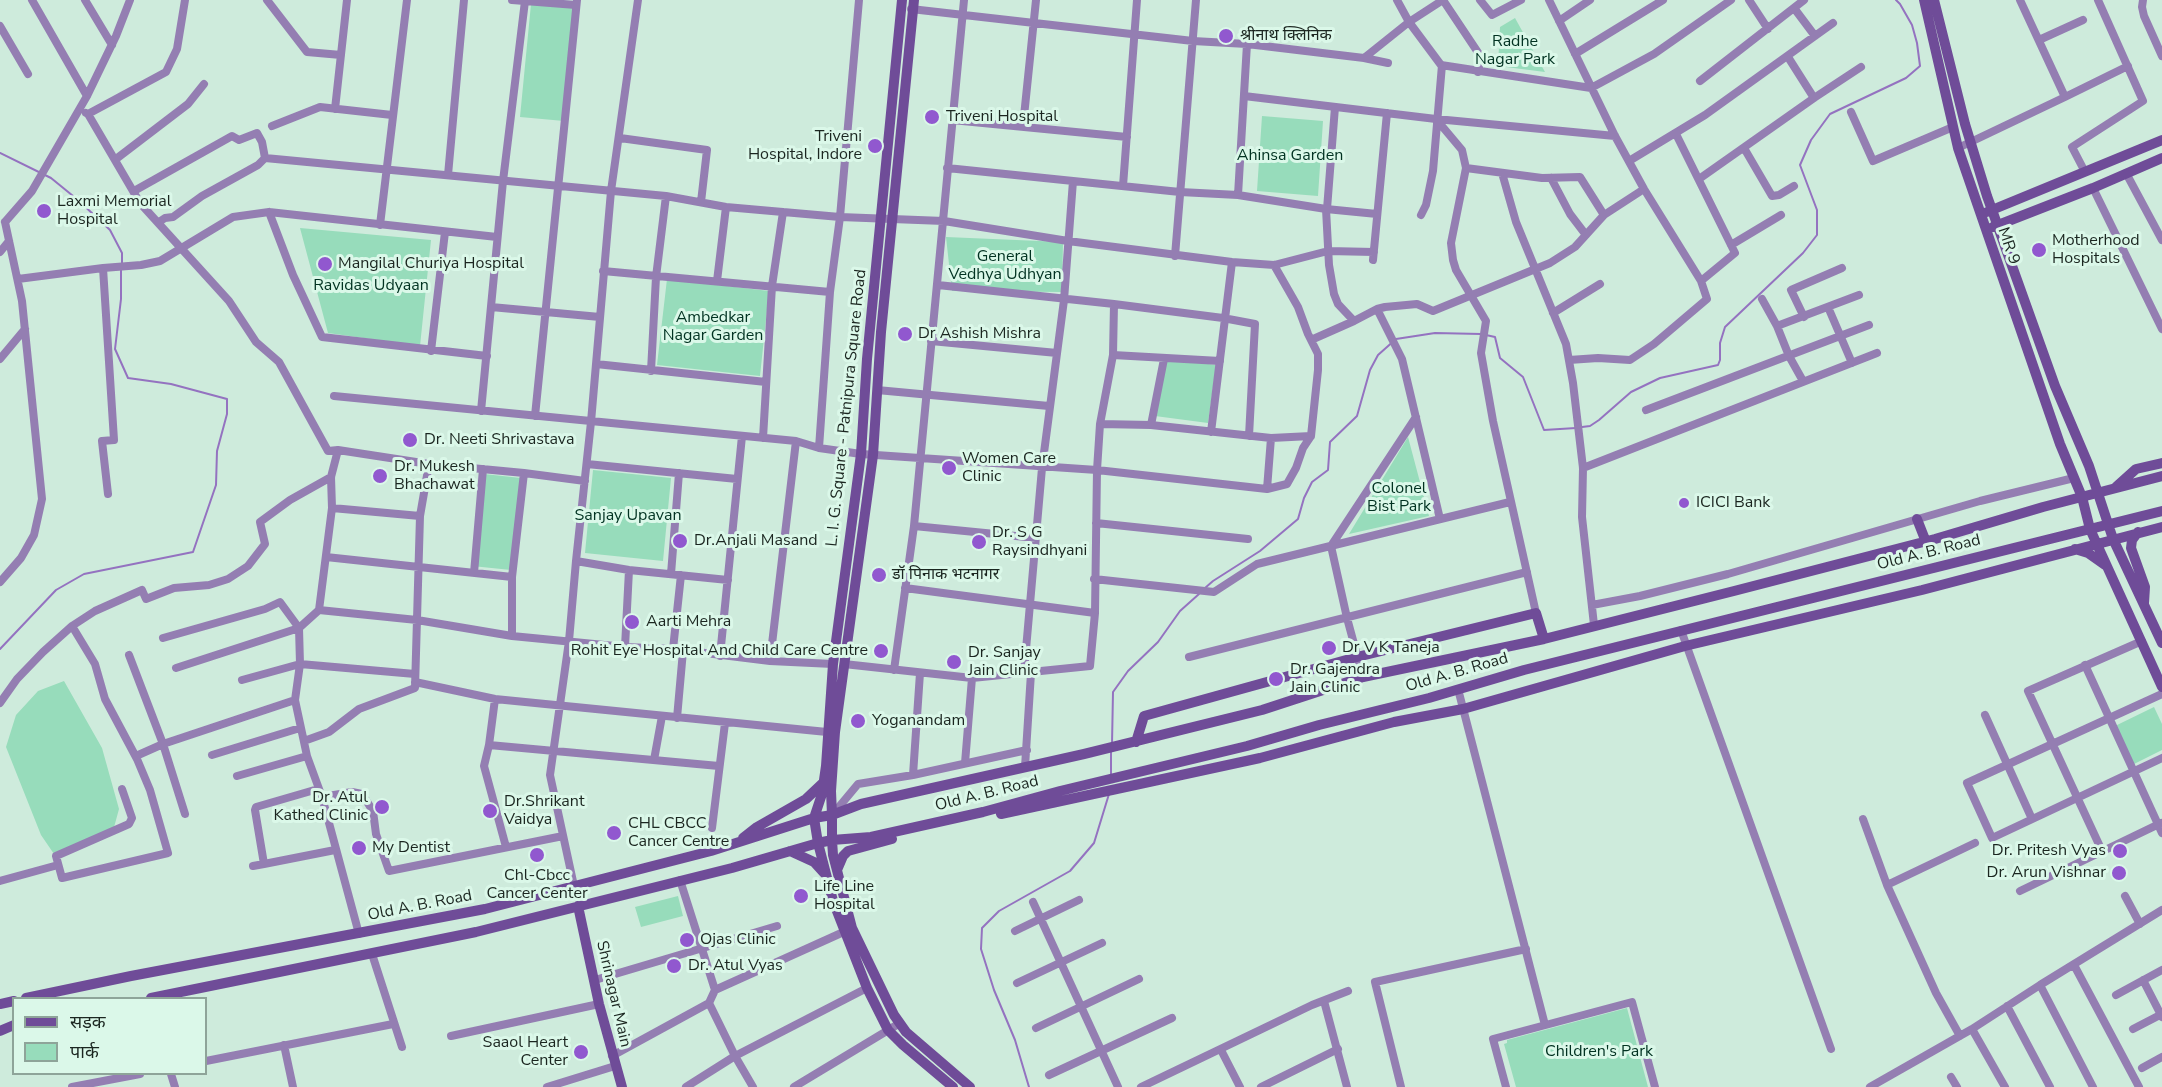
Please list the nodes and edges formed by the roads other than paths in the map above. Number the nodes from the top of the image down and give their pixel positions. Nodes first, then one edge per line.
1 (32, 0) edge
2 (85, 0) edge
3 (130, 0) edge
4 (185, 0) edge
5 (267, 0) edge
6 (347, 0) edge
7 (407, 0) edge
8 (464, 0) edge
9 (512, 0) edge
10 (638, 0) edge
11 (859, 0) edge
12 (964, 0) edge
13 (1036, 0) edge
14 (1137, 0) edge
15 (1196, 0) edge
16 (1397, 0) edge
17 (1443, 0) edge
18 (1480, 0) edge
19 (1521, 0) edge
20 (1549, 0) edge
21 (1590, 0) edge
22 (1663, 0) edge
23 (1731, 0) edge
24 (1749, 0) edge
25 (1804, 0) edge
26 (1924, 0) edge
27 (1934, 0) edge
28 (2020, 0) edge
29 (2098, 0) edge
30 (2143, 0) edge
31 (2151, 0) edge
32 (525, 1) edge
33 (577, 3) edge
34 (902, 4) edge
35 (914, 5) edge
36 (1794, 8) junction
37 (962, 16) junction
38 (2083, 20) dead end
39 (1559, 21) junction
40 (1033, 22) junction
41 (1409, 22) junction
42 (1833, 23) dead end
43 (0, 26) edge
44 (1768, 28) junction
45 (1135, 35) junction
46 (1815, 36) junction
47 (2039, 40) junction
48 (1193, 41) junction
49 (1247, 44) junction
50 (112, 45) junction
51 (1575, 54) junction
52 (341, 55) junction
53 (2162, 56) edge
54 (1788, 57) junction
55 (1364, 58) junction
56 (1388, 63) dead end
57 (1442, 65) junction
58 (2128, 66) junction
59 (1861, 68) dead end
60 (1478, 72) junction
61 (28, 74) dead end
62 (1700, 81) dead end
63 (204, 84) dead end
64 (1591, 88) junction
65 (87, 96) junction
66 (1244, 96) junction
67 (2065, 97) junction
68 (1814, 98) junction
69 (1335, 108) junction
70 (78, 109) junction
71 (335, 109) junction
72 (1851, 112) dead end
73 (1387, 113) junction
74 (88, 114) junction
75 (392, 116) junction
76 (1436, 119) junction
77 (952, 120) junction
78 (272, 126) dead end
79 (1023, 126) junction
80 (1953, 127) junction
81 (1676, 134) junction
82 (1614, 136) junction
83 (620, 138) junction
84 (1127, 138) junction
85 (2162, 140) edge
86 (1971, 142) junction
87 (1744, 148) junction
88 (1958, 148) junction
89 (265, 158) junction
90 (2162, 158) edge
91 (116, 159) junction
92 (1629, 161) junction
93 (947, 168) junction
94 (1466, 168) junction
95 (386, 170) junction
96 (2085, 172) junction
97 (1502, 173) junction
98 (2126, 173) junction
99 (448, 175) junction
100 (1551, 178) junction
101 (1699, 179) junction
102 (503, 181) junction
103 (1072, 181) junction
104 (559, 186) junction
105 (1123, 186) junction
106 (1794, 186) dead end
107 (2092, 188) junction
108 (1644, 189) junction
109 (134, 191) junction
110 (611, 191) junction
111 (1180, 192) junction
112 (1238, 195) junction
113 (666, 196) junction
114 (700, 202) junction
115 (726, 207) junction
116 (1327, 209) junction
117 (1992, 210) junction
118 (270, 212) junction
119 (783, 212) junction
120 (1377, 214) junction
121 (1981, 214) junction
122 (1421, 215) dead end
123 (1781, 215) dead end
124 (1604, 216) junction
125 (840, 217) junction
126 (881, 219) junction
127 (893, 220) junction
128 (944, 221) junction
129 (2, 222) edge
130 (159, 222) junction
131 (380, 225) junction
132 (1998, 225) junction
133 (1986, 230) junction
134 (445, 232) junction
135 (1586, 235) junction
136 (497, 237) junction
137 (2162, 240) edge
138 (9, 241) junction
139 (1068, 241) junction
140 (1731, 245) junction
141 (182, 248) junction
142 (1328, 250) junction
143 (0, 252) edge
144 (1175, 256) junction
145 (1232, 262) junction
146 (1274, 265) junction
147 (106, 268) junction
148 (1842, 268) dead end
149 (1534, 270) junction
150 (603, 271) junction
151 (656, 277) junction
152 (18, 279) junction
153 (717, 281) junction
154 (1701, 281) junction
155 (1600, 284) dead end
156 (938, 285) junction
157 (772, 286) junction
158 (830, 292) junction
159 (1859, 295) dead end
160 (1471, 297) junction
161 (1762, 299) dead end
162 (1064, 300) junction
163 (1114, 304) junction
164 (491, 307) junction
165 (1828, 307) junction
166 (1377, 309) junction
167 (546, 311) junction
168 (1553, 312) junction
169 (600, 317) junction
170 (1804, 317) junction
171 (1223, 318) junction
172 (1354, 321) junction
173 (1869, 325) dead end
174 (1777, 326) junction
175 (25, 329) junction
176 (2162, 329) edge
177 (1840, 337) junction
178 (1311, 340) junction
179 (931, 341) junction
180 (431, 351) junction
181 (1057, 353) junction
182 (1877, 353) dead end
183 (1113, 355) junction
184 (487, 356) junction
185 (1790, 356) junction
186 (0, 359) edge
187 (1164, 359) junction
188 (1569, 360) junction
189 (1220, 361) junction
190 (1852, 363) junction
191 (596, 364) junction
192 (651, 371) junction
193 (1803, 381) junction
194 (766, 382) junction
195 (877, 390) junction
196 (926, 394) junction
197 (334, 396) dead end
198 (1049, 406) junction
199 (481, 411) junction
200 (1646, 411) dead end
201 (536, 416) junction
202 (1416, 417) junction
203 (591, 422) junction
204 (1100, 424) junction
205 (1151, 425) junction
206 (1211, 432) junction
207 (742, 436) junction
208 (1249, 436) junction
209 (1311, 436) junction
210 (763, 438) junction
211 (1271, 438) junction
212 (796, 441) junction
213 (819, 447) junction
214 (339, 450) junction
215 (861, 454) junction
216 (873, 455) junction
217 (920, 458) junction
218 (2162, 463) edge
219 (429, 464) junction
220 (587, 464) junction
221 (1042, 468) junction
222 (1583, 468) junction
223 (483, 469) junction
224 (1097, 470) junction
225 (524, 473) junction
226 (679, 474) junction
227 (2162, 476) edge
228 (331, 477) junction
229 (2074, 478) junction
230 (737, 479) junction
231 (585, 481) junction
232 (1267, 489) junction
233 (2113, 489) junction
234 (2098, 493) junction
235 (108, 494) dead end
236 (2082, 497) junction
237 (1510, 502) junction
238 (332, 508) junction
239 (2162, 512) edge
240 (420, 516) junction
241 (1440, 519) junction
242 (1917, 519) junction
243 (1096, 524) junction
244 (2108, 525) junction
245 (914, 526) junction
246 (2162, 527) edge
247 (2090, 529) junction
248 (2138, 532) junction
249 (1036, 538) junction
250 (1248, 539) dead end
251 (2113, 539) junction
252 (1926, 542) junction
253 (2096, 543) junction
254 (1331, 546) junction
255 (2074, 549) junction
256 (326, 557) junction
257 (576, 561) junction
258 (418, 567) junction
259 (2107, 567) junction
260 (629, 570) junction
261 (1527, 572) junction
262 (474, 573) junction
263 (671, 574) junction
264 (681, 575) junction
265 (512, 576) junction
266 (1094, 579) junction
267 (728, 580) junction
268 (0, 582) edge
269 (905, 588) junction
270 (2144, 603) junction
271 (1592, 605) junction
272 (1031, 606) junction
273 (319, 610) junction
274 (1095, 614) junction
275 (1536, 614) junction
276 (1347, 618) junction
277 (417, 620) junction
278 (1594, 625) junction
279 (72, 626) junction
280 (299, 628) junction
281 (1681, 630) junction
282 (512, 636) junction
283 (2161, 637) edge
284 (163, 638) dead end
285 (1544, 639) junction
286 (569, 641) junction
287 (2142, 642) junction
288 (1685, 646) junction
289 (625, 647) junction
290 (673, 649) junction
291 (683, 651) junction
292 (129, 655) dead end
293 (720, 656) junction
294 (1189, 657) dead end
295 (1356, 657) junction
296 (770, 661) junction
297 (300, 664) junction
298 (839, 664) junction
299 (2085, 665) junction
300 (176, 668) dead end
301 (894, 670) junction
302 (1028, 673) junction
303 (920, 674) junction
304 (1363, 677) junction
305 (415, 678) junction
306 (972, 678) junction
307 (242, 680) dead end
308 (2162, 687) edge
309 (1458, 689) junction
310 (2162, 694) edge
311 (495, 699) junction
312 (295, 700) junction
313 (0, 703) edge
314 (560, 706) junction
315 (1463, 709) junction
316 (1985, 715) dead end
317 (662, 716) junction
318 (2110, 717) junction
319 (677, 718) junction
320 (725, 723) junction
321 (300, 728) junction
322 (827, 732) junction
323 (304, 741) junction
324 (1136, 742) junction
325 (163, 744) junction
326 (489, 745) junction
327 (2052, 745) junction
328 (1027, 750) junction
329 (553, 751) junction
330 (212, 755) dead end
331 (136, 756) junction
332 (307, 756) junction
333 (2162, 758) edge
334 (654, 760) junction
335 (965, 763) junction
336 (2007, 764) junction
337 (719, 766) junction
338 (1025, 767) junction
339 (2134, 771) junction
340 (913, 775) junction
341 (237, 776) dead end
342 (823, 783) junction
343 (1092, 788) junction
344 (122, 789) dead end
345 (318, 789) junction
346 (322, 797) junction
347 (2076, 799) junction
348 (185, 814) dead end
349 (832, 815) junction
350 (814, 818) junction
351 (1863, 819) dead end
352 (2032, 819) junction
353 (2160, 823) edge
354 (712, 828) dead end
355 (2162, 833) edge
356 (563, 836) junction
357 (891, 836) junction
358 (832, 840) junction
359 (739, 842) junction
360 (818, 843) junction
361 (1975, 843) dead end
362 (506, 847) junction
363 (335, 850) junction
364 (790, 851) junction
365 (2102, 851) junction
366 (264, 864) junction
367 (58, 865) junction
368 (253, 866) dead end
369 (832, 873) junction
370 (680, 880) junction
371 (0, 881) edge
372 (1887, 885) junction
373 (574, 886) junction
374 (2020, 891) dead end
375 (2126, 896) dead end
376 (1079, 900) dead end
377 (1033, 902) dead end
378 (578, 906) junction
379 (2162, 910) edge
380 (1041, 919) junction
381 (2140, 924) junction
382 (777, 926) dead end
383 (848, 929) junction
384 (1015, 931) dead end
385 (359, 934) junction
386 (1102, 943) dead end
387 (1526, 949) junction
388 (701, 950) junction
389 (372, 954) junction
390 (1061, 962) junction
391 (2074, 965) junction
392 (2162, 970) edge
393 (1139, 979) dead end
394 (595, 980) junction
395 (2143, 980) junction
396 (1017, 983) dead end
397 (2040, 985) junction
398 (867, 988) junction
399 (715, 990) junction
400 (1348, 991) dead end
401 (2116, 995) dead end
402 (35, 997) edge
403 (159, 997) edge
404 (1324, 1001) junction
405 (709, 1003) junction
406 (599, 1004) junction
407 (1081, 1006) junction
408 (2007, 1006) junction
409 (2161, 1016) edge
410 (1172, 1018) dead end
411 (900, 1023) junction
412 (393, 1024) junction
413 (1545, 1025) junction
414 (1036, 1028) dead end
415 (1972, 1029) junction
416 (2133, 1029) dead end
417 (888, 1030) junction
418 (451, 1036) dead end
419 (1960, 1036) junction
420 (284, 1045) junction
421 (402, 1047) dead end
422 (1338, 1049) junction
423 (1831, 1049) dead end
424 (1221, 1050) junction
425 (1101, 1052) junction
426 (735, 1056) junction
427 (2162, 1057) edge
428 (207, 1060) edge
429 (614, 1061) junction
430 (2142, 1068) dead end
431 (135, 1075) edge
432 (1048, 1075) dead end
433 (1951, 1077) dead end
434 (72, 1087) edge
435 (293, 1087) edge
436 (547, 1087) edge
437 (622, 1087) edge
438 (686, 1087) edge
439 (753, 1087) edge
440 (794, 1087) edge
441 (953, 1087) edge
442 (970, 1087) edge
443 (1118, 1087) edge
444 (1142, 1087) edge
445 (1240, 1087) edge
446 (1262, 1087) edge
447 (1347, 1087) edge
448 (1401, 1087) edge
449 (1506, 1087) edge
450 (1654, 1087) edge
451 (1869, 1087) edge
452 (1957, 1087) edge
453 (2004, 1087) edge
454 (2050, 1087) edge
455 (2093, 1087) edge
456 (2139, 1087) edge

1 - 65 street
2 - 50 street
3 - 50 street
4 - 74 street
5 - 52 street
6 - 52 street
7 - 75 street
8 - 99 street
9 - 32 street
10 - 83 street
11 - 125 street
12 - 37 street
13 - 40 street
14 - 45 street
15 - 48 street
16 - 41 street
17 - 41 street
17 - 60 street
18 - 19 street
20 - 39 street
21 - 39 street
22 - 51 street
23 - 64 street
24 - 44 street
25 - 36 street
26 - 80 main road, MR 9
27 - 86 main road, MR 9
28 - 47 street
29 - 58 street
30 - 31 street
30 - 53 street
32 - 33 street
32 - 102 street
33 - 104 street
34 - 35 street
34 - 126 main road, L. I. G. Square - Patnipura Square Road
35 - 37 street
35 - 127 main road, L. I. G. Square - Patnipura Square Road
36 - 44 street
36 - 46 street
37 - 40 street
37 - 77 street
38 - 47 street
39 - 51 street
40 - 45 street
40 - 79 street
41 - 55 street
41 - 57 street
42 - 46 street
43 - 61 street
44 - 62 street
45 - 48 street
45 - 84 street
46 - 54 street
47 - 67 street
48 - 49 street
48 - 111 street
49 - 55 street
49 - 66 street
50 - 65 street
51 - 64 street
52 - 71 street
54 - 68 street
54 - 81 street
55 - 56 street
57 - 60 street
57 - 76 street
58 - 67 street
58 - 96 street
59 - 68 street
60 - 64 street
63 - 91 street
64 - 82 street
65 - 70 street
66 - 69 street
66 - 112 street
67 - 86 street
68 - 87 street
69 - 73 street
69 - 116 street
70 - 74 street
70 - 129 street
71 - 75 street
71 - 78 street
72 - 80 street
73 - 76 street
73 - 120 street
74 - 91 street
75 - 95 street
76 - 82 street
76 - 94 street
76 - 122 street
77 - 79 street
77 - 93 street
79 - 84 street
80 - 88 main road, MR 9
81 - 92 street
81 - 101 street
82 - 92 street
83 - 110 street
83 - 114 street
84 - 105 street
85 - 96 main road
86 - 88 street
86 - 117 main road, MR 9
87 - 101 street
87 - 106 street
88 - 121 main road, MR 9
89 - 95 street
89 - 109 street
89 - 130 street
90 - 98 main road
91 - 109 street
92 - 108 street
93 - 103 street
93 - 128 street
94 - 97 street
94 - 160 street
95 - 99 street
95 - 131 street
96 - 117 main road
97 - 100 street
97 - 149 street
98 - 107 main road
98 - 137 street
99 - 102 street
100 - 124 street
100 - 135 street
101 - 140 street
102 - 104 street
102 - 136 street
103 - 105 street
103 - 139 street
104 - 110 street
104 - 167 street
105 - 111 street
107 - 132 main road
107 - 176 street
108 - 124 street
108 - 154 street
109 - 130 street
110 - 113 street
110 - 150 street
111 - 112 street
111 - 144 street
112 - 116 street
113 - 114 street
113 - 151 street
114 - 115 street
115 - 119 street
115 - 153 street
116 - 120 street
116 - 142 street
117 - 121 main road
117 - 132 main road, MR 9
118 - 131 street
118 - 141 street
118 - 180 street
119 - 125 street
119 - 157 street
120 - 142 street
121 - 133 main road, MR 9
123 - 140 street
124 - 135 street
125 - 126 street
125 - 158 street
126 - 127 street
126 - 215 main road, L. I. G. Square - Patnipura Square Road
127 - 128 street
127 - 195 main road, L. I. G. Square - Patnipura Square Road
128 - 139 street
128 - 156 street
129 - 138 street
130 - 141 street
131 - 134 street
132 - 133 main road
132 - 234 main road, MR 9
133 - 229 main road, MR 9
134 - 136 street
134 - 180 street
135 - 149 street
136 - 164 street
138 - 143 street
138 - 152 street
139 - 144 street
139 - 162 street
140 - 154 street
141 - 147 street
141 - 214 street
142 - 146 street
142 - 172 street
144 - 145 street
145 - 146 street
145 - 171 street
146 - 178 street
147 - 152 street
147 - 235 street
148 - 170 street
149 - 160 street
149 - 168 street
150 - 151 street
150 - 169 street
151 - 153 street
151 - 192 street
152 - 175 street
153 - 157 street
154 - 188 street
155 - 168 street
156 - 162 street
156 - 179 street
157 - 158 street
157 - 194 street
158 - 213 street
159 - 165 street
160 - 166 street
160 - 237 street
161 - 174 street
162 - 163 street
162 - 181 street
163 - 171 street
163 - 183 street
164 - 167 street
164 - 184 street
165 - 170 street
165 - 177 street
166 - 172 street
166 - 202 street
167 - 169 street
167 - 201 street
168 - 188 street
169 - 191 street
170 - 174 street
171 - 189 street
171 - 208 street
172 - 178 street
173 - 177 street
174 - 185 street
175 - 186 street
175 - 268 street
177 - 185 street
177 - 190 street
178 - 209 street
179 - 181 street
179 - 196 street
180 - 184 street
181 - 198 street
182 - 190 street
183 - 187 street
183 - 204 street
184 - 199 street
185 - 193 street
185 - 200 street
187 - 189 street
187 - 205 street
188 - 222 street
189 - 206 street
190 - 193 street
191 - 192 street
191 - 203 street
192 - 194 street
193 - 222 street
194 - 210 street
195 - 196 street
195 - 216 main road, L. I. G. Square - Patnipura Square Road
196 - 198 street
196 - 217 street
197 - 199 street
198 - 221 street
199 - 201 street
201 - 203 street
202 - 241 street
202 - 254 street
203 - 207 street
203 - 220 street
204 - 205 street
204 - 224 street
205 - 206 street
206 - 208 street
207 - 210 street
207 - 230 street
208 - 211 street
209 - 211 street
209 - 232 street
210 - 212 street
211 - 232 street
212 - 213 street
212 - 296 street
213 - 215 street
214 - 219 street
214 - 228 street
215 - 216 street
215 - 298 main road, L. I. G. Square - Patnipura Square Road
216 - 217 street
216 - 298 main road, L. I. G. Square - Patnipura Square Road
217 - 221 street
217 - 245 street
218 - 233 main road
219 - 223 street
219 - 240 street
220 - 226 street
220 - 231 street
221 - 224 street
221 - 249 street
222 - 271 street
223 - 225 street
223 - 262 street
224 - 232 street
224 - 243 street
225 - 231 street
225 - 265 street
226 - 230 street
226 - 263 street
227 - 233 main road
228 - 238 street
228 - 279 street
229 - 236 main road, MR 9
229 - 242 street
230 - 267 street
231 - 257 street
233 - 234 main road
234 - 236 main road, Old A. B. Road
234 - 244 main road, MR 9
236 - 247 main road, MR 9
236 - 252 main road, Old A. B. Road
237 - 241 street
237 - 261 street
238 - 240 street
238 - 256 street
239 - 244 main road
240 - 258 street
241 - 254 street
242 - 252 main road
242 - 271 street
243 - 250 street
243 - 266 street
244 - 247 main road, Old A. B. Road
244 - 251 main road
245 - 249 street
245 - 269 street
246 - 248 main road
247 - 253 main road
247 - 281 main road, Old A. B. Road
248 - 251 main road
248 - 270 main road
249 - 272 street
251 - 253 main road
251 - 270 main road
252 - 278 main road, Old A. B. Road
253 - 255 main road
253 - 259 main road
254 - 266 street
254 - 276 street
255 - 259 main road
255 - 288 main road
256 - 258 street
256 - 273 street
257 - 260 street
257 - 286 street
258 - 262 street
258 - 277 street
259 - 287 main road
260 - 263 street
260 - 289 street
261 - 275 street
261 - 276 street
262 - 265 street
263 - 264 street
264 - 267 street
264 - 290 street
265 - 282 street
266 - 274 street
267 - 293 street
269 - 272 street
269 - 301 street
270 - 283 main road
271 - 278 street
272 - 274 street
272 - 302 street
273 - 277 street
273 - 280 street
274 - 302 street
275 - 285 main road
275 - 295 main road
276 - 294 street
276 - 295 street
277 - 282 street
277 - 305 street
278 - 285 main road, Old A. B. Road
279 - 313 street
279 - 331 street
280 - 284 street
280 - 297 street
280 - 300 street
281 - 288 street
281 - 309 main road, Old A. B. Road
282 - 286 street
285 - 304 main road, Old A. B. Road
286 - 289 street
286 - 314 street
287 - 299 street
287 - 308 main road
288 - 315 main road
288 - 423 street
289 - 290 street
290 - 291 street
291 - 293 street
291 - 319 street
292 - 325 street
293 - 296 street
295 - 304 street
295 - 324 main road
296 - 298 street
297 - 305 street
297 - 307 street
297 - 312 street
298 - 301 street
298 - 322 main road, L. I. G. Square - Patnipura Square Road
298 - 349 main road, L. I. G. Square - Patnipura Square Road
299 - 318 street
299 - 327 street
301 - 303 street
302 - 306 street
302 - 328 street
303 - 306 street
303 - 340 street
304 - 324 main road, Old A. B. Road
305 - 311 street
305 - 323 street
306 - 335 street
309 - 315 street
309 - 343 main road, Old A. B. Road
310 - 318 street
311 - 314 street
311 - 326 street
312 - 321 street
312 - 325 street
314 - 317 street
314 - 329 street
315 - 343 main road
315 - 387 street
316 - 336 street
317 - 319 street
317 - 334 street
318 - 327 street
318 - 339 street
319 - 320 street
320 - 322 street
320 - 337 street
321 - 323 street
321 - 330 street
322 - 342 main road, L. I. G. Square - Patnipura Square Road
323 - 332 street
324 - 338 main road, Old A. B. Road
325 - 331 street
325 - 348 street
326 - 329 street
326 - 362 street
327 - 336 street
327 - 347 street
328 - 335 street
328 - 338 street
329 - 334 street
329 - 356 street
331 - 367 street
332 - 341 street
332 - 345 street
333 - 339 street
334 - 337 street
335 - 340 street
336 - 352 street
336 - 352 street
337 - 354 street
338 - 349 main road, Old A. B. Road
339 - 347 street
339 - 353 street
340 - 349 street
342 - 350 main road, L. I. G. Square - Patnipura Square Road
342 - 359 main road
343 - 357 main road, Old A. B. Road
344 - 367 street
345 - 346 street
345 - 366 street
346 - 362 street
346 - 363 street
347 - 352 street
347 - 365 street
349 - 350 main road, Old A. B. Road
349 - 358 main road, L. I. G. Square - Patnipura Square Road
350 - 359 main road, Old A. B. Road
350 - 360 main road
351 - 372 street
353 - 355 street
353 - 365 street
356 - 362 street
356 - 373 street
357 - 358 main road, Old A. B. Road
357 - 369 main road
358 - 360 main road, Old A. B. Road
358 - 369 main road, L. I. G. Square - Patnipura Square Road
359 - 373 main road, Old A. B. Road
360 - 364 main road
360 - 369 main road
361 - 372 street
363 - 366 street
363 - 385 street
364 - 369 main road
364 - 370 main road
365 - 374 street
366 - 368 street
367 - 371 street
369 - 383 main road
370 - 378 main road
370 - 388 street
372 - 419 street
373 - 385 main road, Old A. B. Road
375 - 381 street
376 - 380 street
377 - 380 street
378 - 389 main road
378 - 394 main road, Shrinagar Main
379 - 381 street
380 - 384 street
380 - 390 street
381 - 391 street
382 - 388 street
383 - 398 main road
383 - 399 street
383 - 411 main road
385 - 402 main road, Old A. B. Road
386 - 390 street
387 - 413 street
387 - 448 street
388 - 394 street
388 - 399 street
389 - 403 main road
389 - 412 street
390 - 396 street
390 - 407 street
391 - 397 street
391 - 456 street
392 - 395 street
393 - 407 street
394 - 406 main road, Shrinagar Main
395 - 401 street
395 - 409 street
397 - 408 street
397 - 455 street
398 - 417 main road
398 - 426 street
399 - 405 street
400 - 404 street
404 - 422 street
404 - 424 street
405 - 426 street
405 - 429 street
406 - 418 street
406 - 429 main road, Shrinagar Main
407 - 414 street
407 - 425 street
408 - 415 street
408 - 454 street
409 - 416 street
410 - 425 street
411 - 417 street
411 - 442 main road
412 - 420 street
412 - 421 street
413 - 449 street
413 - 450 street
415 - 419 street
415 - 453 street
417 - 440 street
417 - 441 main road
419 - 451 street
420 - 428 street
420 - 435 street
422 - 446 street
422 - 447 street
424 - 444 street
424 - 445 street
425 - 432 street
425 - 443 street
426 - 438 street
426 - 439 street
427 - 430 street
429 - 436 street
429 - 437 main road, Shrinagar Main
431 - 434 street
433 - 452 street

